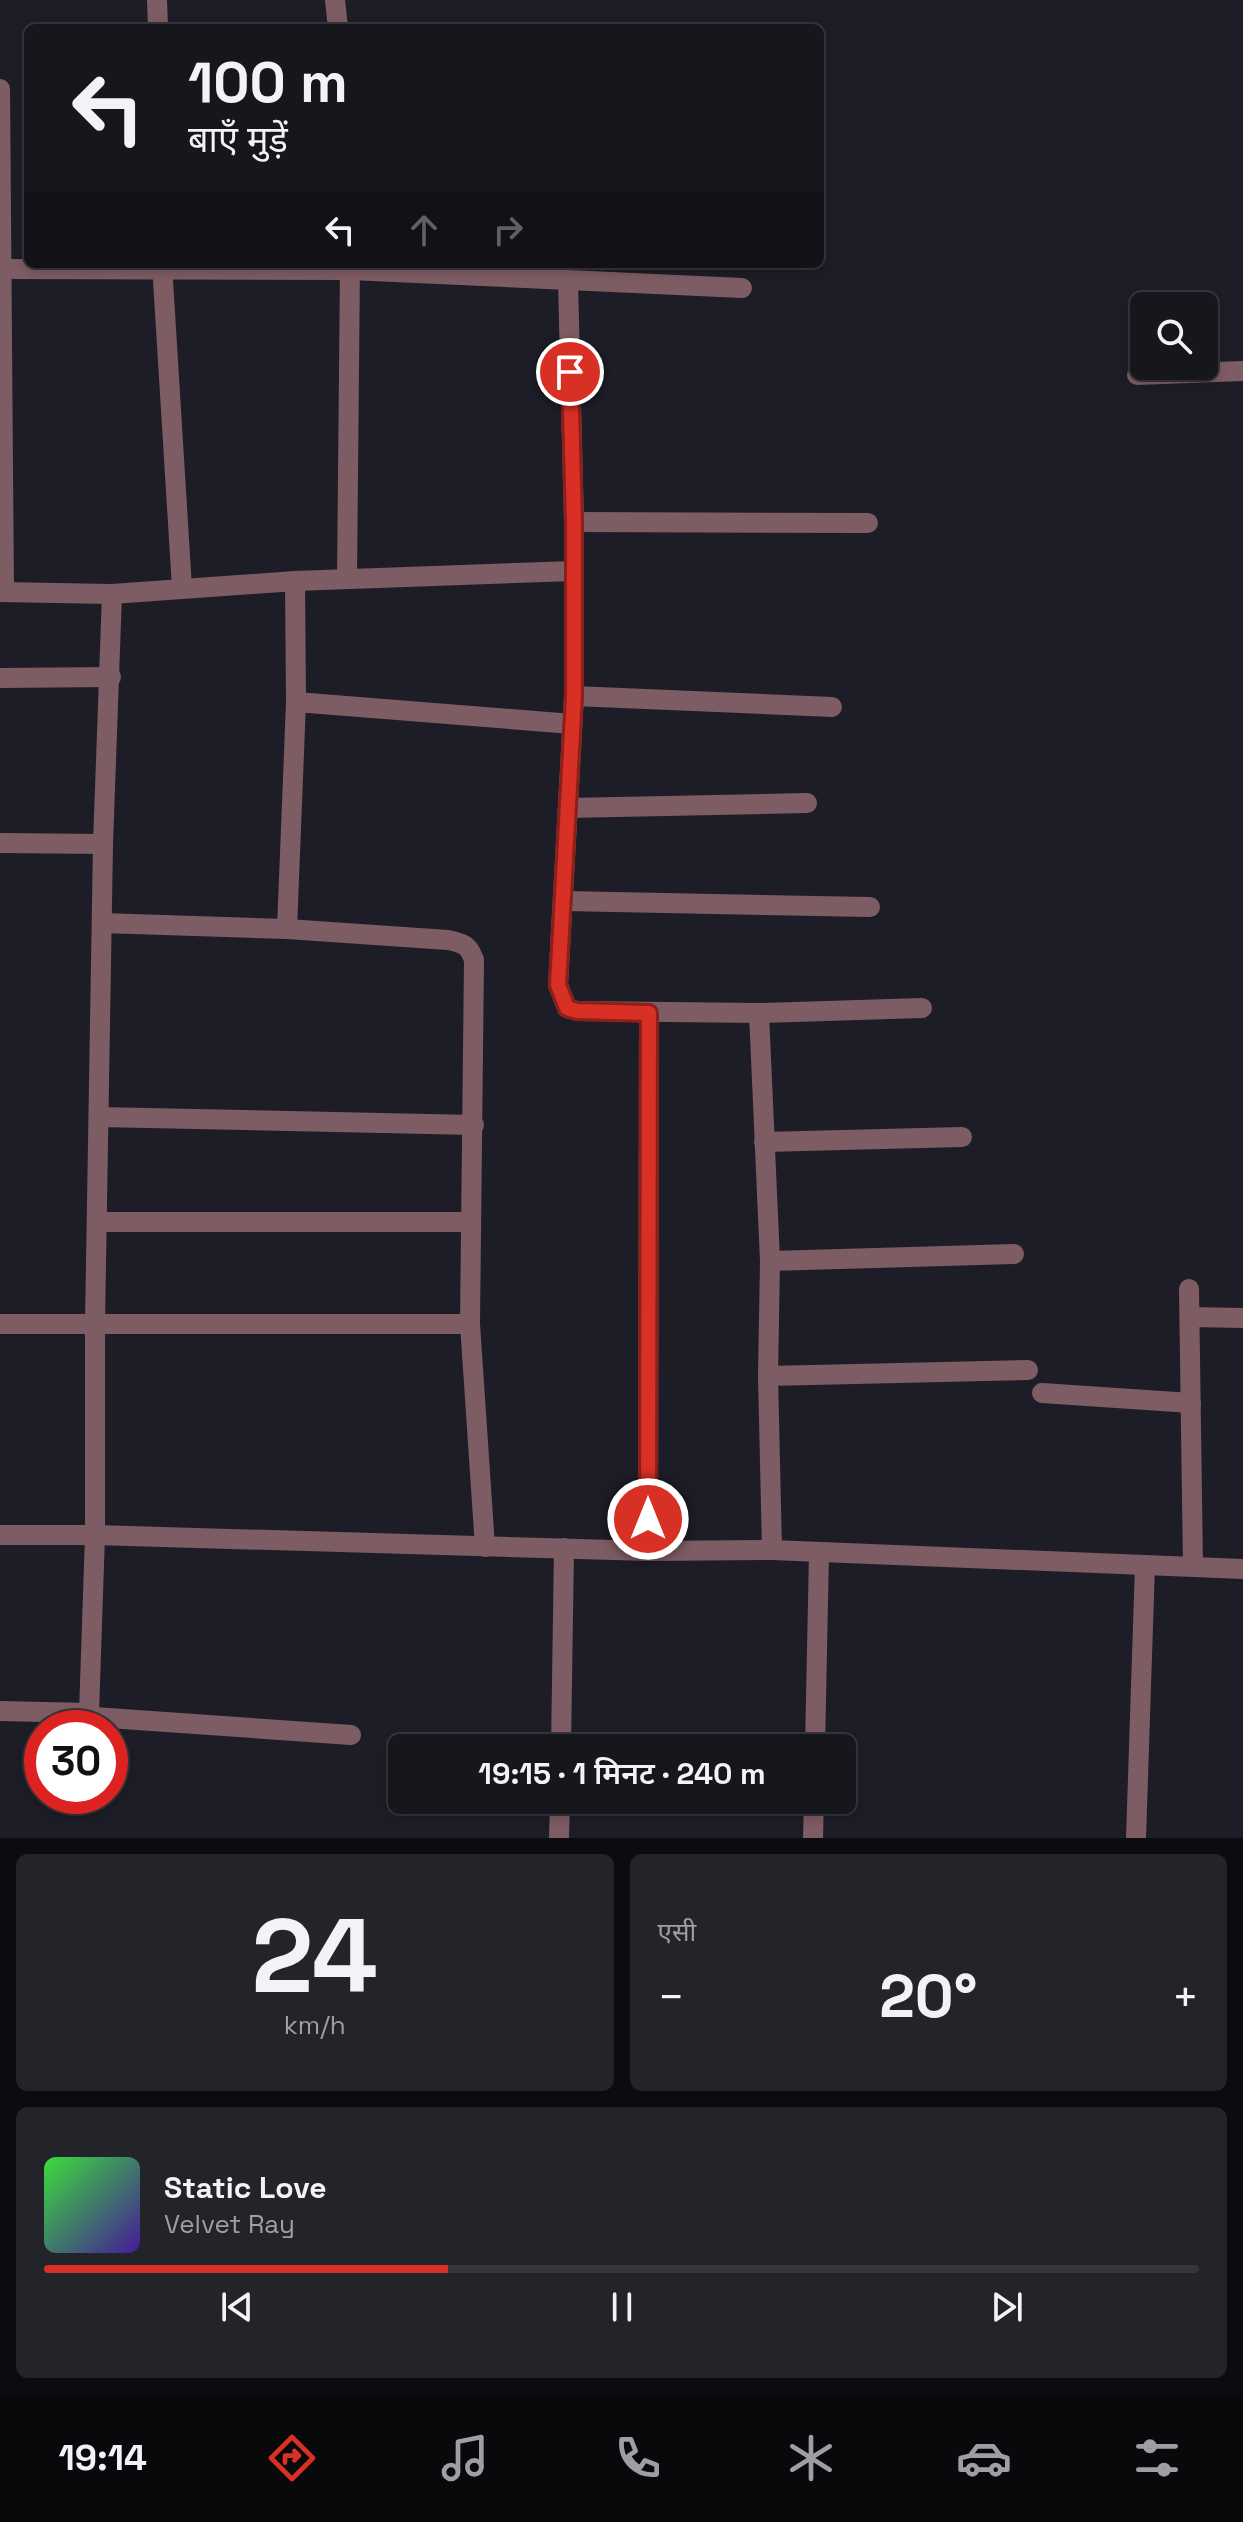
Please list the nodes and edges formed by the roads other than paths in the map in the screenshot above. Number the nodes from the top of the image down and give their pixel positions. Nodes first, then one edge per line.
1 (157, 0) edge
2 (335, 0) edge
3 (158, 24) edge
4 (338, 24) edge
5 (0, 89) edge
6 (55, 268) edge
7 (162, 268) edge
8 (350, 268) edge
9 (366, 268) edge
10 (1, 269) edge
11 (568, 281) junction
12 (742, 288) dead end
13 (1243, 371) edge
14 (1218, 372) edge
15 (574, 522) junction
16 (868, 523) dead end
17 (573, 571) junction
18 (347, 579) junction
19 (295, 581) junction
20 (182, 588) junction
21 (2, 592) edge
22 (112, 594) junction
23 (111, 677) junction
24 (0, 678) edge
25 (574, 696) junction
26 (296, 702) junction
27 (832, 707) dead end
28 (572, 724) junction
29 (807, 803) dead end
30 (568, 808) junction
31 (0, 843) edge
32 (103, 844) junction
33 (564, 901) junction
34 (870, 907) dead end
35 (102, 923) junction
36 (287, 929) junction
37 (922, 1008) dead end
38 (649, 1013) junction
39 (759, 1013) junction
40 (99, 1117) junction
41 (474, 1125) junction
42 (962, 1137) dead end
43 (764, 1142) junction
44 (97, 1222) junction
45 (471, 1222) junction
46 (1014, 1254) dead end
47 (770, 1261) junction
48 (1189, 1289) dead end
49 (1190, 1317) junction
50 (1243, 1318) edge
51 (95, 1323) junction
52 (0, 1324) edge
53 (470, 1324) junction
54 (1028, 1370) dead end
55 (768, 1376) junction
56 (1042, 1393) dead end
57 (1191, 1403) junction
58 (0, 1535) edge
59 (95, 1535) junction
60 (485, 1547) junction
61 (564, 1548) junction
62 (772, 1550) junction
63 (648, 1551) junction
64 (819, 1553) junction
65 (1145, 1565) junction
66 (1193, 1566) junction
67 (1243, 1569) edge
68 (89, 1710) edge
69 (0, 1711) edge
70 (24, 1712) edge
71 (128, 1719) edge
72 (561, 1734) edge
73 (815, 1734) edge
74 (351, 1735) dead end
75 (560, 1814) edge
76 (814, 1814) edge
77 (559, 1838) edge
78 (813, 1838) edge
79 (1136, 1838) edge

1 - 3 street
2 - 4 street
5 - 10 street
6 - 10 street
7 - 20 street
8 - 18 street
9 - 11 street
10 - 21 street
11 - 12 street
11 - 15 street
13 - 14 street
15 - 16 street
15 - 17 street
17 - 18 street
17 - 25 street
18 - 19 street
19 - 20 street
19 - 26 street
20 - 22 street
21 - 22 street
22 - 23 street
23 - 24 street
23 - 32 street
25 - 27 street
25 - 28 street
26 - 28 street
26 - 36 street
28 - 30 street
29 - 30 street
30 - 33 street
31 - 32 street
32 - 35 street
33 - 34 street
33 - 38 street
35 - 36 street
35 - 40 street
36 - 41 street
37 - 39 street
38 - 39 street
38 - 63 street
39 - 43 street
40 - 41 street
40 - 44 street
41 - 45 street
42 - 43 street
43 - 47 street
44 - 45 street
44 - 51 street
45 - 53 street
46 - 47 street
47 - 55 street
48 - 49 street
49 - 50 street
49 - 57 street
51 - 52 street
51 - 53 street
51 - 59 street
53 - 60 street
54 - 55 street
55 - 62 street
56 - 57 street
57 - 66 street
58 - 59 street
59 - 60 street
59 - 68 street
60 - 61 street
61 - 63 street
61 - 72 street
62 - 63 street
62 - 64 street
64 - 65 street
64 - 73 street
65 - 66 street
65 - 79 street
66 - 67 street
69 - 70 street
71 - 74 street
75 - 77 street
76 - 78 street

